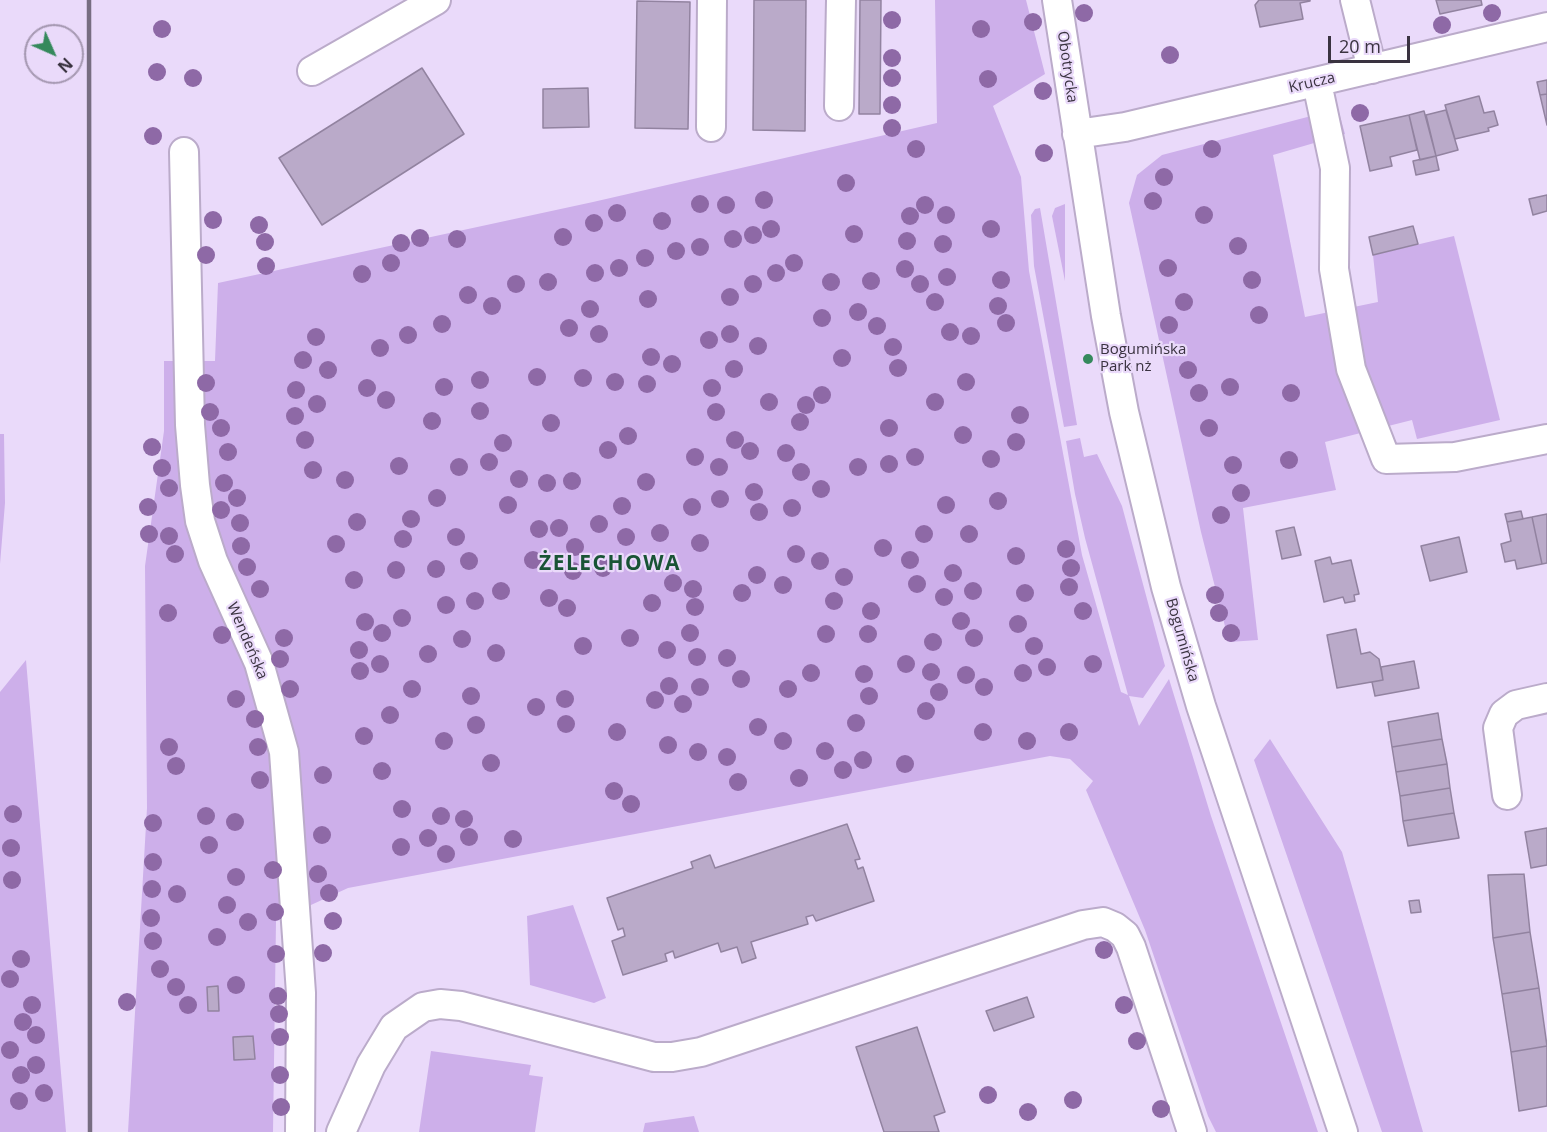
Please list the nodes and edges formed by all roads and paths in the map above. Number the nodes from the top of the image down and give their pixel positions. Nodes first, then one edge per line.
1 (436, 0) edge
2 (712, 0) edge
3 (841, 0) edge
4 (1057, 0) edge
5 (1355, 0) edge
6 (1547, 27) edge
7 (1372, 69) junction
8 (312, 71) dead end
9 (1317, 82) junction
10 (839, 106) dead end
11 (711, 127) dead end
12 (1077, 134) junction
13 (184, 152) dead end
14 (1547, 439) edge
15 (1547, 698) edge
16 (1507, 795) dead end
17 (300, 1132) edge
18 (340, 1132) edge
19 (1192, 1132) edge
20 (1343, 1132) edge

1 - 8 street
2 - 11 street
3 - 10 street
4 - 12 street, Obotrycka
5 - 7 street
6 - 7 street, Krucza
7 - 9 street, Krucza
9 - 12 street, Krucza
9 - 14 street
12 - 20 street, Bogumińska
13 - 17 street, Wendeńska
15 - 16 street
18 - 19 street

